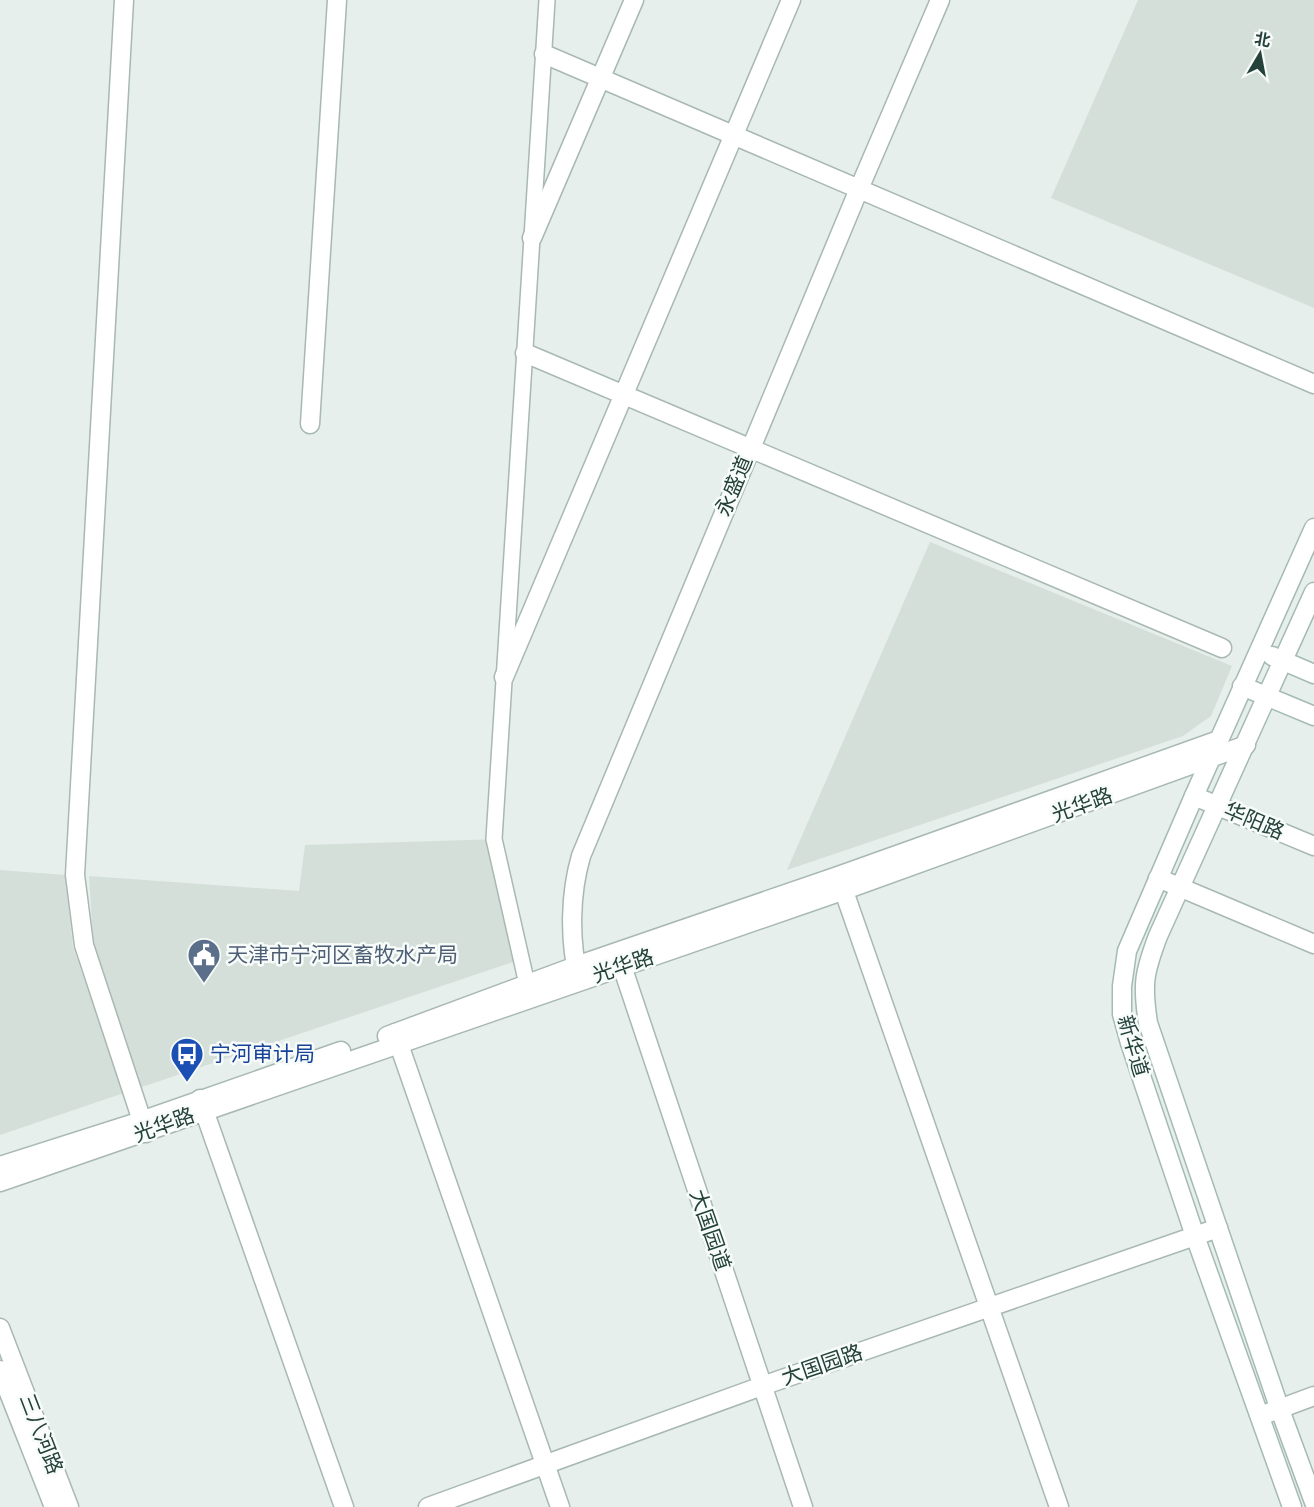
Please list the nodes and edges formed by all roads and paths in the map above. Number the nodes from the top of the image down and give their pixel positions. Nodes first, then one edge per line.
1 (123, 0) edge
2 (338, 0) edge
3 (547, 0) edge
4 (634, 0) edge
5 (791, 0) edge
6 (940, 0) edge
7 (544, 54) junction
8 (601, 78) junction
9 (734, 135) junction
10 (859, 189) junction
11 (532, 238) junction
12 (525, 353) junction
13 (1314, 384) edge
14 (624, 395) junction
15 (310, 424) dead end
16 (750, 449) junction
17 (1314, 528) edge
18 (1314, 592) edge
19 (1222, 648) dead end
20 (1259, 651) junction
21 (1283, 661) junction
22 (1314, 674) edge
23 (504, 677) junction
24 (1242, 687) junction
25 (1268, 697) junction
26 (1314, 716) edge
27 (1219, 740) junction
28 (1246, 746) junction
29 (1210, 759) junction
30 (1194, 796) junction
31 (1218, 806) junction
32 (1314, 846) edge
33 (1158, 878) junction
34 (840, 883) junction
35 (1180, 887) junction
36 (1314, 944) edge
37 (619, 959) junction
38 (578, 974) junction
39 (529, 992) junction
40 (397, 1039) junction
41 (202, 1105) junction
42 (143, 1127) junction
43 (0, 1166) edge
44 (0, 1182) edge
45 (1218, 1228) junction
46 (1196, 1236) junction
47 (988, 1308) junction
48 (0, 1328) edge
49 (0, 1370) edge
50 (762, 1386) junction
51 (1314, 1396) edge
52 (1279, 1407) junction
53 (1260, 1416) junction
54 (545, 1465) junction
55 (1314, 1502) edge
56 (54, 1507) edge
57 (69, 1507) edge
58 (344, 1507) edge
59 (428, 1507) edge
60 (560, 1507) edge
61 (803, 1507) edge
62 (1059, 1507) edge
63 (1292, 1507) edge

1 - 42 street
2 - 15 street
3 - 7 lane
4 - 8 street
5 - 9 street
6 - 10 street, 永盛道
7 - 8 street
7 - 11 lane
8 - 9 street
8 - 11 street
9 - 10 street
9 - 14 street
10 - 13 street
10 - 16 street, 永盛道
11 - 12 lane
12 - 14 street
12 - 23 lane
14 - 16 street
14 - 23 street
16 - 19 street
16 - 38 street, 永盛道
17 - 20 street, 新华道
18 - 21 street, 新华道
20 - 21 street
20 - 24 street, 新华道
21 - 22 street
21 - 25 street, 新华道
23 - 39 lane
24 - 25 street
24 - 27 street, 新华道
25 - 26 street
25 - 28 street, 新华道
27 - 29 street, 新华道
27 - 34 street, 光华路
28 - 29 street, 光华路
28 - 31 street, 新华道
29 - 30 street, 新华道
29 - 34 street, 光华路
30 - 31 street, 华阳路
30 - 33 street, 新华道
31 - 32 street, 华阳路
31 - 35 street, 新华道
33 - 35 street
33 - 46 street, 新华道
34 - 37 street, 光华路
34 - 47 street
35 - 36 street
35 - 45 street, 新华道
37 - 38 street, 光华路
37 - 50 street, 大国园道
38 - 39 street, 光华路
39 - 40 street, 光华路
40 - 41 street, 光华路
40 - 54 street
41 - 42 street, 光华路
41 - 58 street
42 - 43 street, 光华路
42 - 44 street, 光华路
45 - 46 street, 大国园路
45 - 52 street, 新华道
46 - 47 street, 大国园路
46 - 53 street, 新华道
47 - 50 street, 大国园路
47 - 62 street
48 - 57 street, 三八河路
49 - 56 street, 三八河路
50 - 54 street, 大国园路
50 - 61 street, 大国园道
51 - 52 street
52 - 53 street
52 - 55 street, 新华道
53 - 63 street, 新华道
54 - 59 street, 大国园路
54 - 60 street

